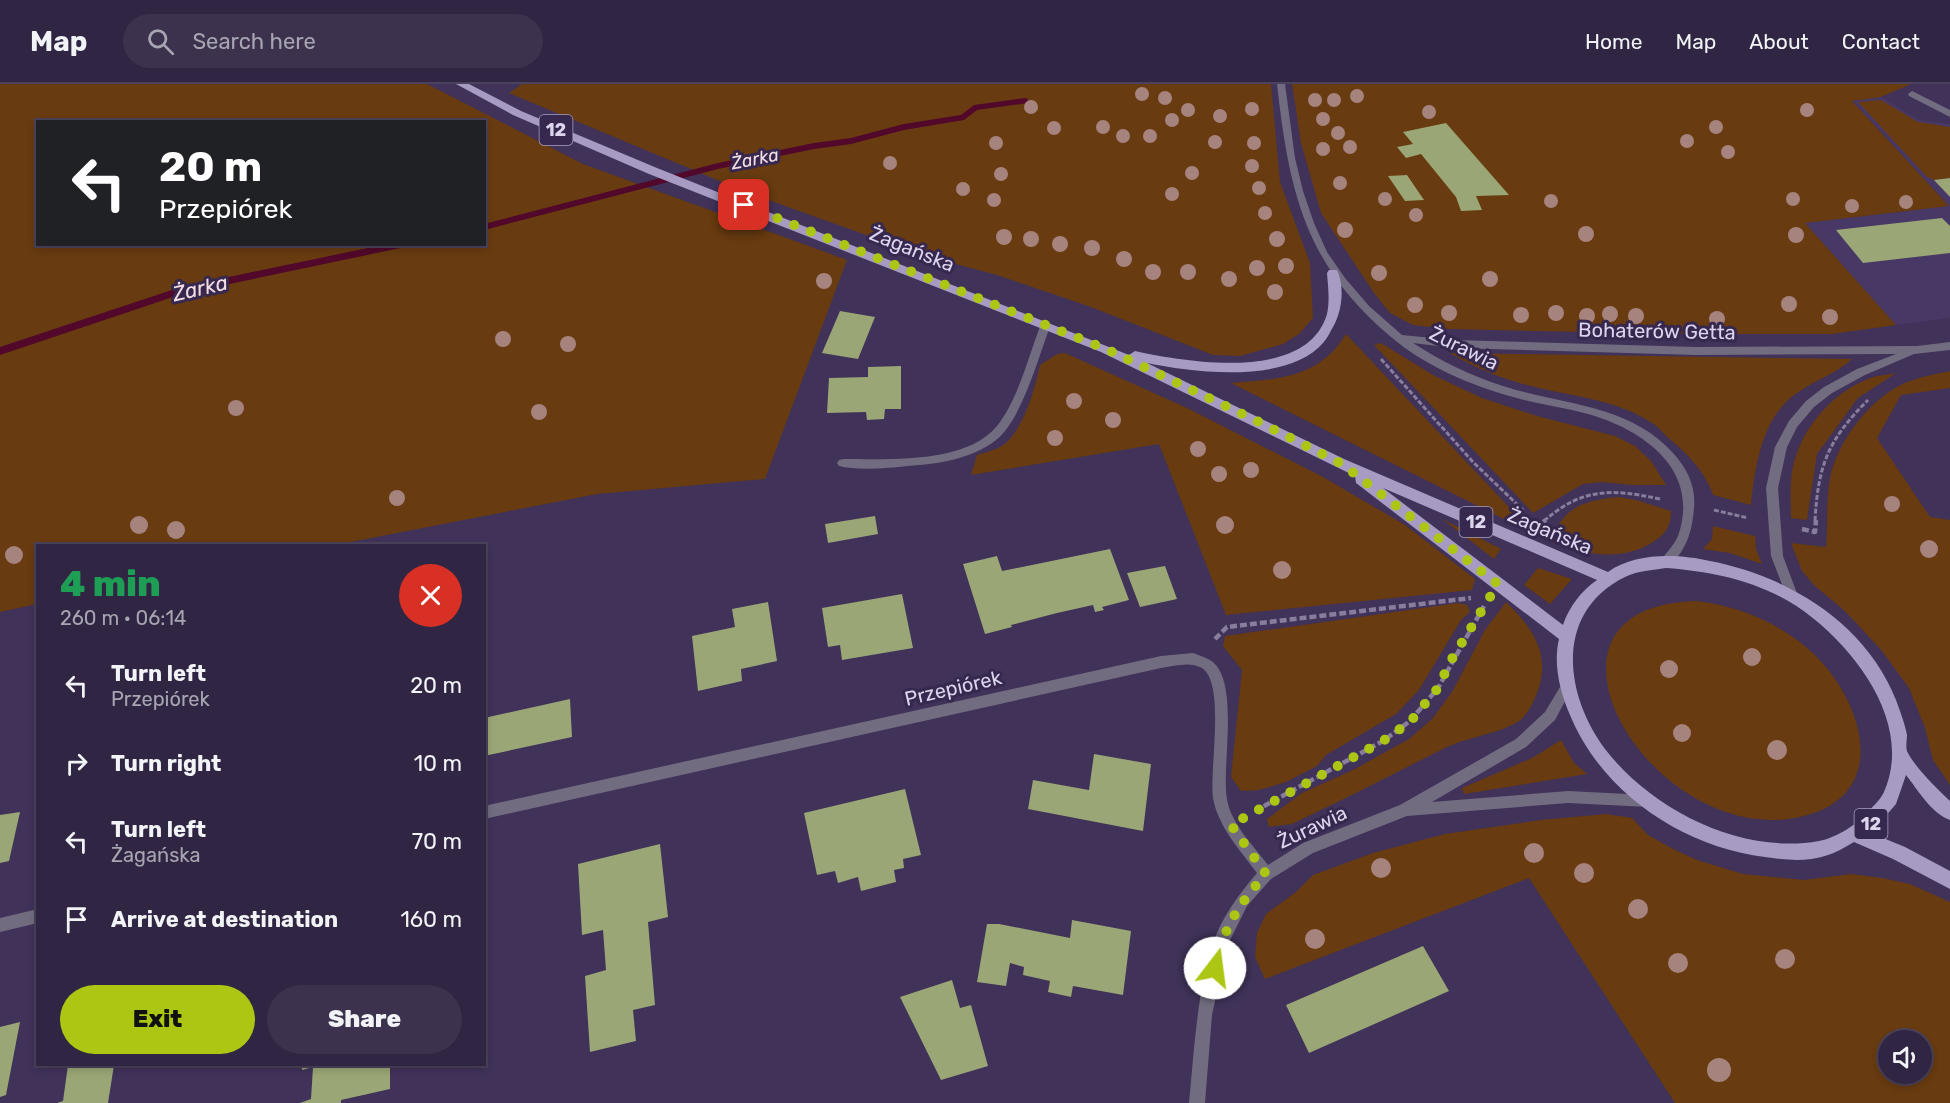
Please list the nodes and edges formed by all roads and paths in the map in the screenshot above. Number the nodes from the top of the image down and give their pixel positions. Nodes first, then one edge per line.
1 (461, 84) edge
2 (1281, 84) edge
3 (1912, 94) dead end
4 (1950, 114) edge
5 (1333, 273) junction
6 (1046, 324) junction
7 (1396, 337) junction
8 (1950, 346) edge
9 (1106, 349) junction
10 (1917, 350) junction
11 (1378, 357) dead end
12 (1871, 397) dead end
13 (843, 463) dead end
14 (1342, 464) junction
15 (1644, 495) dead end
16 (1689, 505) junction
17 (1775, 523) junction
18 (1536, 529) junction
19 (1815, 532) dead end
20 (1526, 543) junction
21 (1666, 562) junction
22 (1610, 579) junction
23 (1494, 590) junction
24 (1792, 596) junction
25 (1566, 636) junction
26 (1194, 659) junction
27 (1567, 686) junction
28 (1903, 759) junction
29 (1648, 801) junction
30 (1404, 810) junction
31 (1950, 812) edge
32 (486, 813) edge
33 (1231, 825) junction
34 (1856, 835) junction
35 (1266, 874) junction
36 (1950, 880) edge
37 (36, 916) edge
38 (0, 925) edge
39 (1197, 1103) edge

1 - 6 main road, Żagańska / 12
2 - 5 street, Żurawia
3 - 4 street
5 - 7 street, Żurawia
5 - 9 main road
6 - 9 main road, Żagańska / 12
6 - 13 street
7 - 10 street, Bohaterów Getta
7 - 16 street, Żurawia
8 - 10 street, Bohaterów Getta
9 - 14 main road, Żagańska / 12
10 - 17 street, Bohaterów Getta
11 - 18 path
12 - 19 path
14 - 20 main road, Żagańska / 12
14 - 23 main road, Żagańska / 12
15 - 18 path
16 - 17 path
16 - 21 street, Żurawia
17 - 24 street, Bohaterów Getta
18 - 20 path
20 - 22 main road, Żagańska / 12
21 - 22 main road, 12
21 - 24 main road, 12
22 - 25 main road, 12
23 - 25 main road, Żagańska / 12
23 - 26 path
23 - 33 path
24 - 28 main road, 12
25 - 27 main road, 12
26 - 32 street, Przepiórek
26 - 33 street
27 - 29 main road, 12
27 - 30 street, Żurawia
28 - 31 main road
28 - 34 main road, 12
29 - 30 street, Żurawia
29 - 34 main road, 12
30 - 35 street, Żurawia
33 - 35 street
34 - 36 main road, 12
35 - 39 street, Żurawia
37 - 38 street

